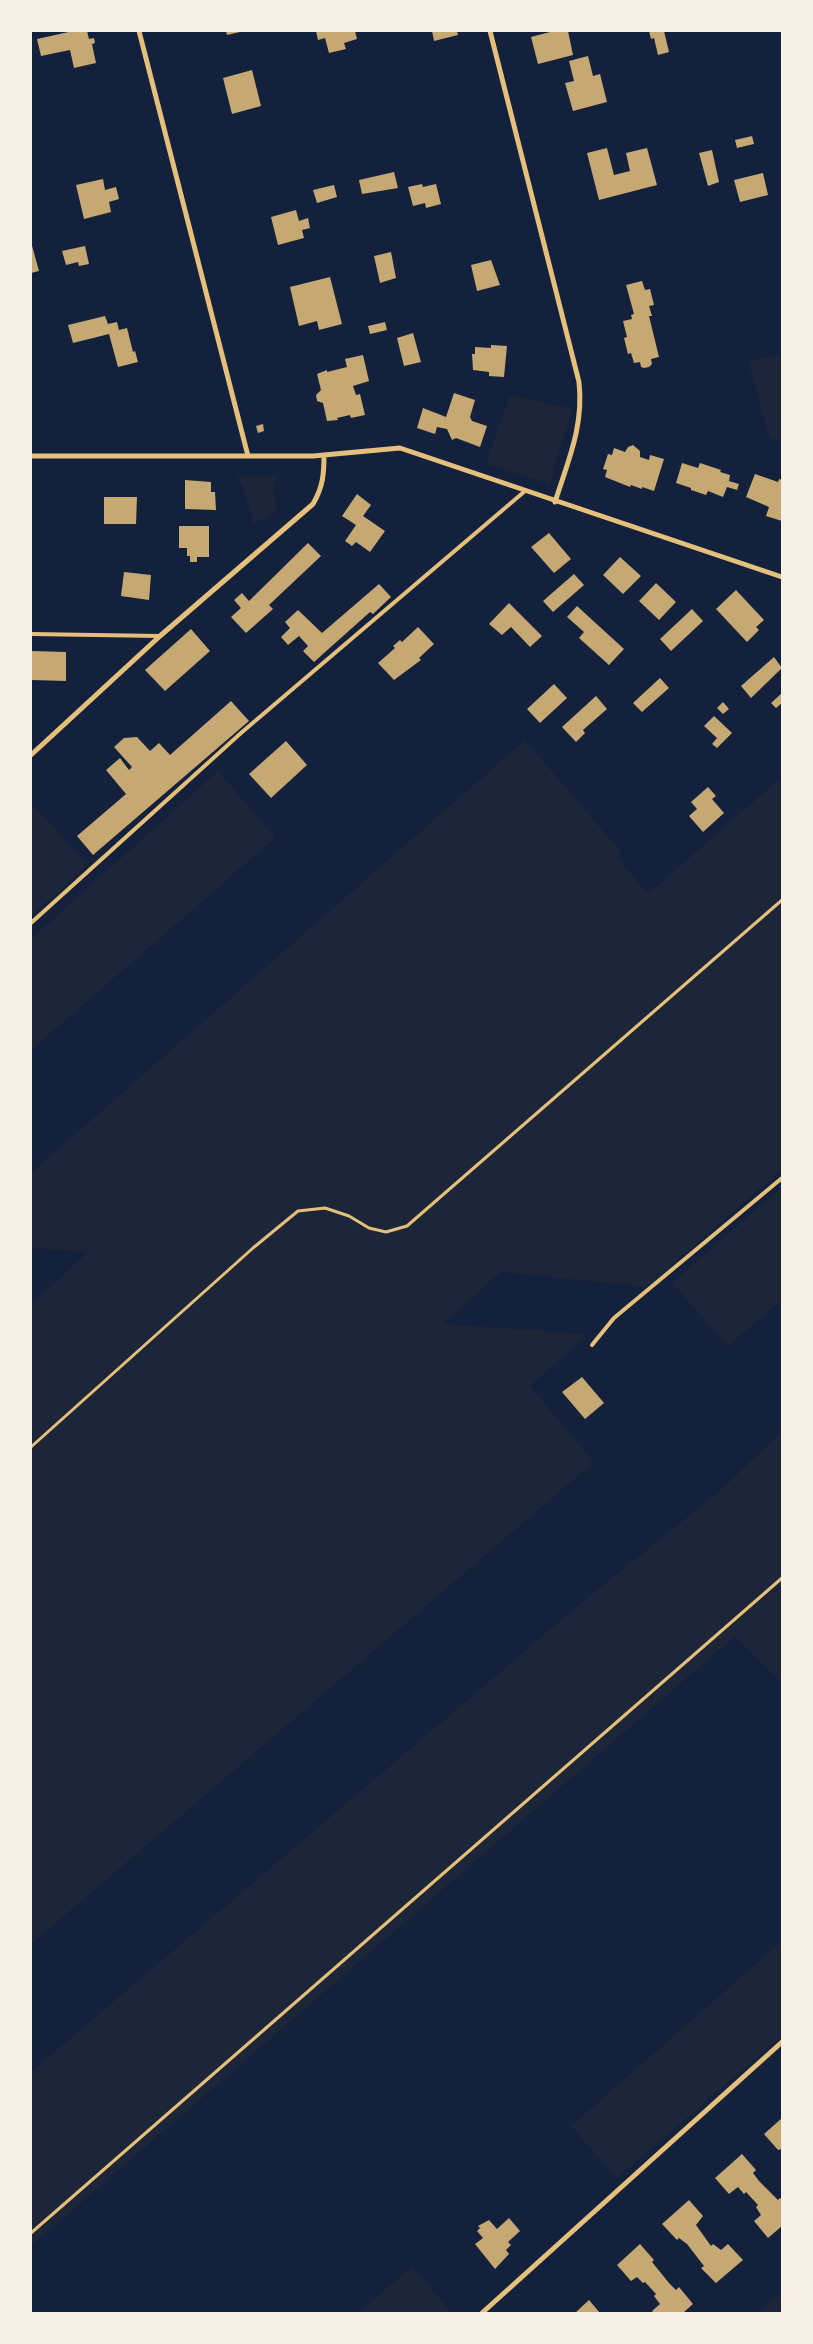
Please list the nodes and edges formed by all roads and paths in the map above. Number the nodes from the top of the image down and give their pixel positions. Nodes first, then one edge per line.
1 (139, 31) edge
2 (490, 31) edge
3 (324, 455) junction
4 (31, 456) edge
5 (248, 456) junction
6 (525, 491) junction
7 (555, 502) junction
8 (782, 577) edge
9 (31, 634) edge
10 (160, 636) junction
11 (31, 755) edge
12 (782, 900) edge
13 (31, 923) edge
14 (782, 1178) edge
15 (592, 1345) dead end
16 (31, 1447) edge
17 (782, 1578) edge
18 (782, 2042) edge
19 (31, 2233) edge
20 (482, 2313) edge

1 - 5 street
2 - 7 street
3 - 5 street
3 - 6 street
3 - 10 street
4 - 5 street
6 - 7 street
6 - 13 lane
7 - 8 street
9 - 10 lane
10 - 11 street
12 - 16 path
14 - 15 lane
17 - 19 path
18 - 20 street

